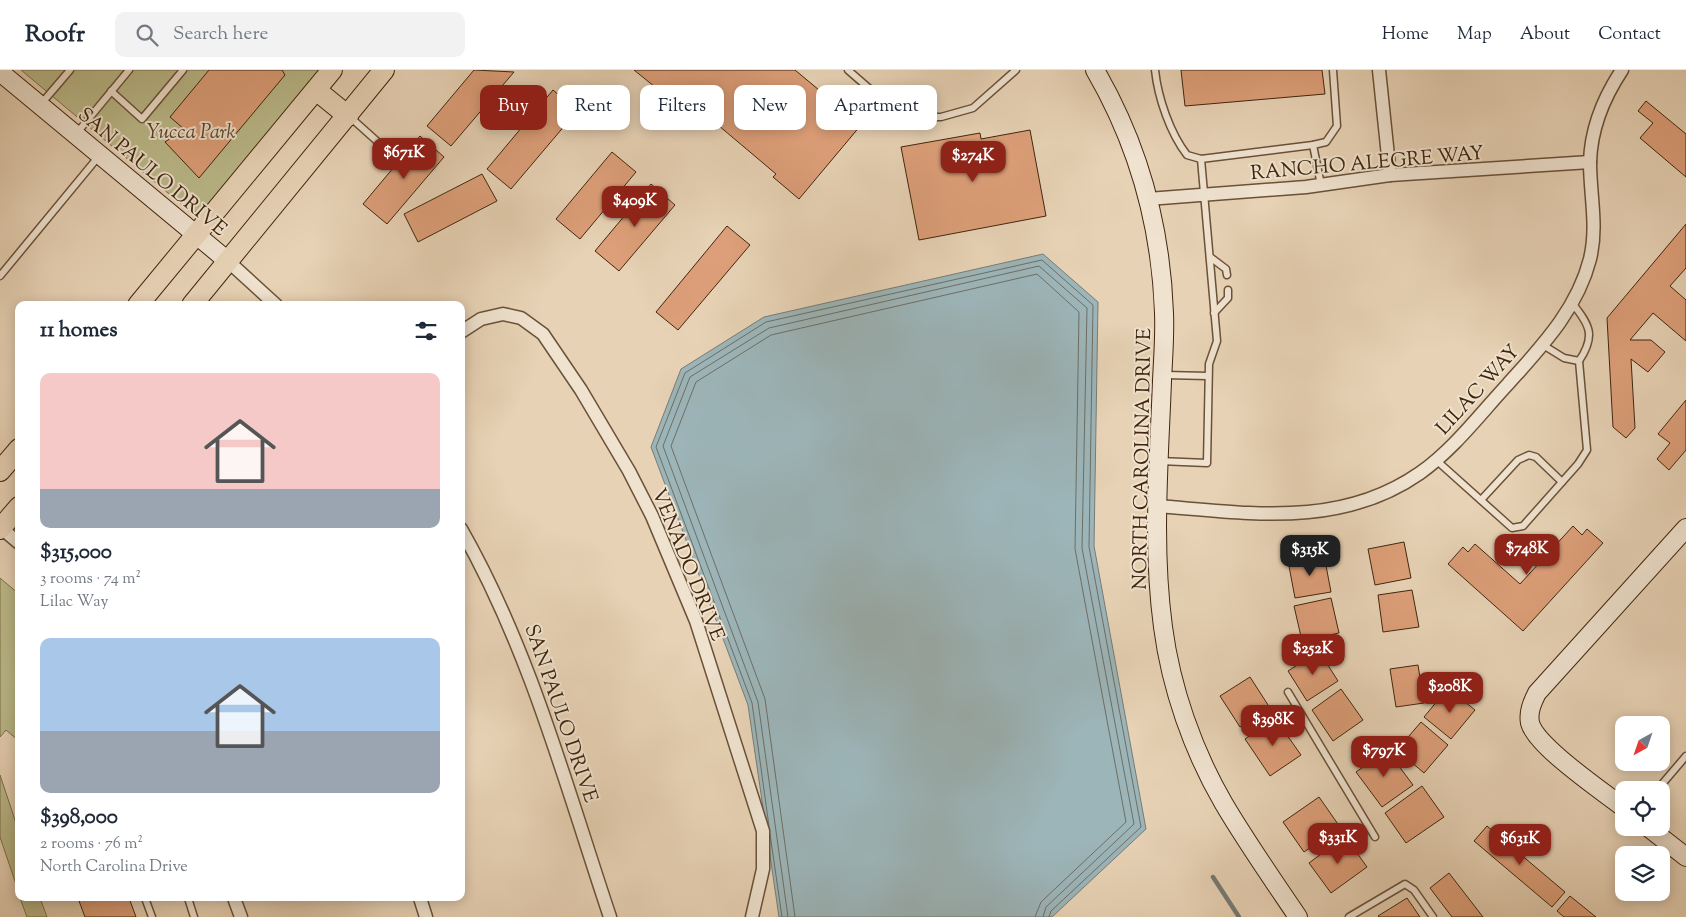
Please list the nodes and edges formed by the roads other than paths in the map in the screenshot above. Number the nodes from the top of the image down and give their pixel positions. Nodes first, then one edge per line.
1 (70, 70) edge
2 (129, 70) edge
3 (183, 70) edge
4 (332, 70) edge
5 (384, 70) edge
6 (848, 70) edge
7 (1016, 70) edge
8 (1095, 70) edge
9 (1154, 70) edge
10 (1333, 70) edge
11 (1379, 70) edge
12 (1622, 70) edge
13 (0, 72) edge
14 (316, 90) junction
15 (111, 91) junction
16 (40, 105) junction
17 (348, 116) junction
18 (76, 134) junction
19 (379, 142) dead end
20 (1314, 145) junction
21 (100, 154) junction
22 (1201, 159) junction
23 (1590, 162) junction
24 (1390, 175) junction
25 (1322, 185) junction
26 (1205, 195) junction
27 (1148, 198) junction
28 (196, 234) junction
29 (1210, 257) junction
30 (229, 262) junction
31 (1227, 275) dead end
32 (0, 276) edge
33 (1228, 290) dead end
34 (141, 301) edge
35 (195, 301) edge
36 (272, 301) edge
37 (1572, 303) junction
38 (1214, 312) junction
39 (465, 329) edge
40 (1543, 345) junction
41 (1579, 361) junction
42 (1162, 374) junction
43 (1208, 376) junction
44 (15, 454) edge
45 (1436, 460) junction
46 (1159, 461) junction
47 (0, 471) edge
48 (1562, 482) junction
49 (1481, 500) junction
50 (1157, 506) junction
51 (15, 511) edge
52 (0, 528) edge
53 (1686, 528) edge
54 (465, 537) edge
55 (15, 540) edge
56 (1288, 692) dead end
57 (1686, 756) edge
58 (1665, 781) edge
59 (1615, 801) edge
60 (1658, 836) edge
61 (1375, 837) dead end
62 (1686, 857) edge
63 (146, 901) edge
64 (189, 901) edge
65 (235, 901) edge
66 (421, 901) edge
67 (1359, 914) edge
68 (152, 917) edge
69 (194, 917) edge
70 (240, 917) edge
71 (426, 917) edge
72 (610, 917) edge
73 (752, 917) edge
74 (1298, 917) edge
75 (1349, 917) edge
76 (1433, 917) edge

1 - 16 lane
2 - 15 lane
3 - 15 lane
4 - 14 main road
5 - 17 main road
6 - 7 lane
8 - 27 main road, NORTH CAROLINA DRIVE
9 - 22 lane
10 - 20 lane
11 - 24 street
12 - 23 street, LILAC WAY
13 - 16 main road, SAN PAULO DRIVE
14 - 17 main road
14 - 28 main road
15 - 18 lane
16 - 18 main road, SAN PAULO DRIVE
17 - 19 lane
17 - 30 main road
18 - 21 main road, SAN PAULO DRIVE
20 - 22 lane
20 - 25 lane
21 - 28 main road, SAN PAULO DRIVE
21 - 32 lane
22 - 26 lane
23 - 24 street, RANCHO ALEGRE WAY
23 - 37 street, LILAC WAY
24 - 25 street, RANCHO ALEGRE WAY
25 - 26 street, RANCHO ALEGRE WAY
26 - 27 street, RANCHO ALEGRE WAY
26 - 29 lane
27 - 42 main road, NORTH CAROLINA DRIVE
28 - 30 main road, SAN PAULO DRIVE
28 - 34 main road
29 - 31 lane
29 - 38 lane
30 - 35 main road
30 - 36 street, SAN PAULO DRIVE
33 - 38 lane
37 - 40 street, LILAC WAY
37 - 41 lane
38 - 43 lane
39 - 73 street, VENADO DRIVE
40 - 41 lane
40 - 45 street, LILAC WAY
41 - 48 lane
42 - 43 lane
42 - 46 main road, NORTH CAROLINA DRIVE
43 - 46 lane
44 - 47 main road
45 - 49 lane
45 - 50 street, LILAC WAY
46 - 50 main road, NORTH CAROLINA DRIVE
48 - 49 lane
48 - 49 lane
50 - 74 main road, NORTH CAROLINA DRIVE
51 - 52 main road
52 - 55 street
53 - 59 main road
54 - 72 street, SAN PAULO DRIVE
56 - 61 lane
57 - 58 lane
60 - 62 main road
63 - 68 lane
64 - 69 lane
65 - 70 street
66 - 71 street
67 - 75 lane
67 - 76 lane

